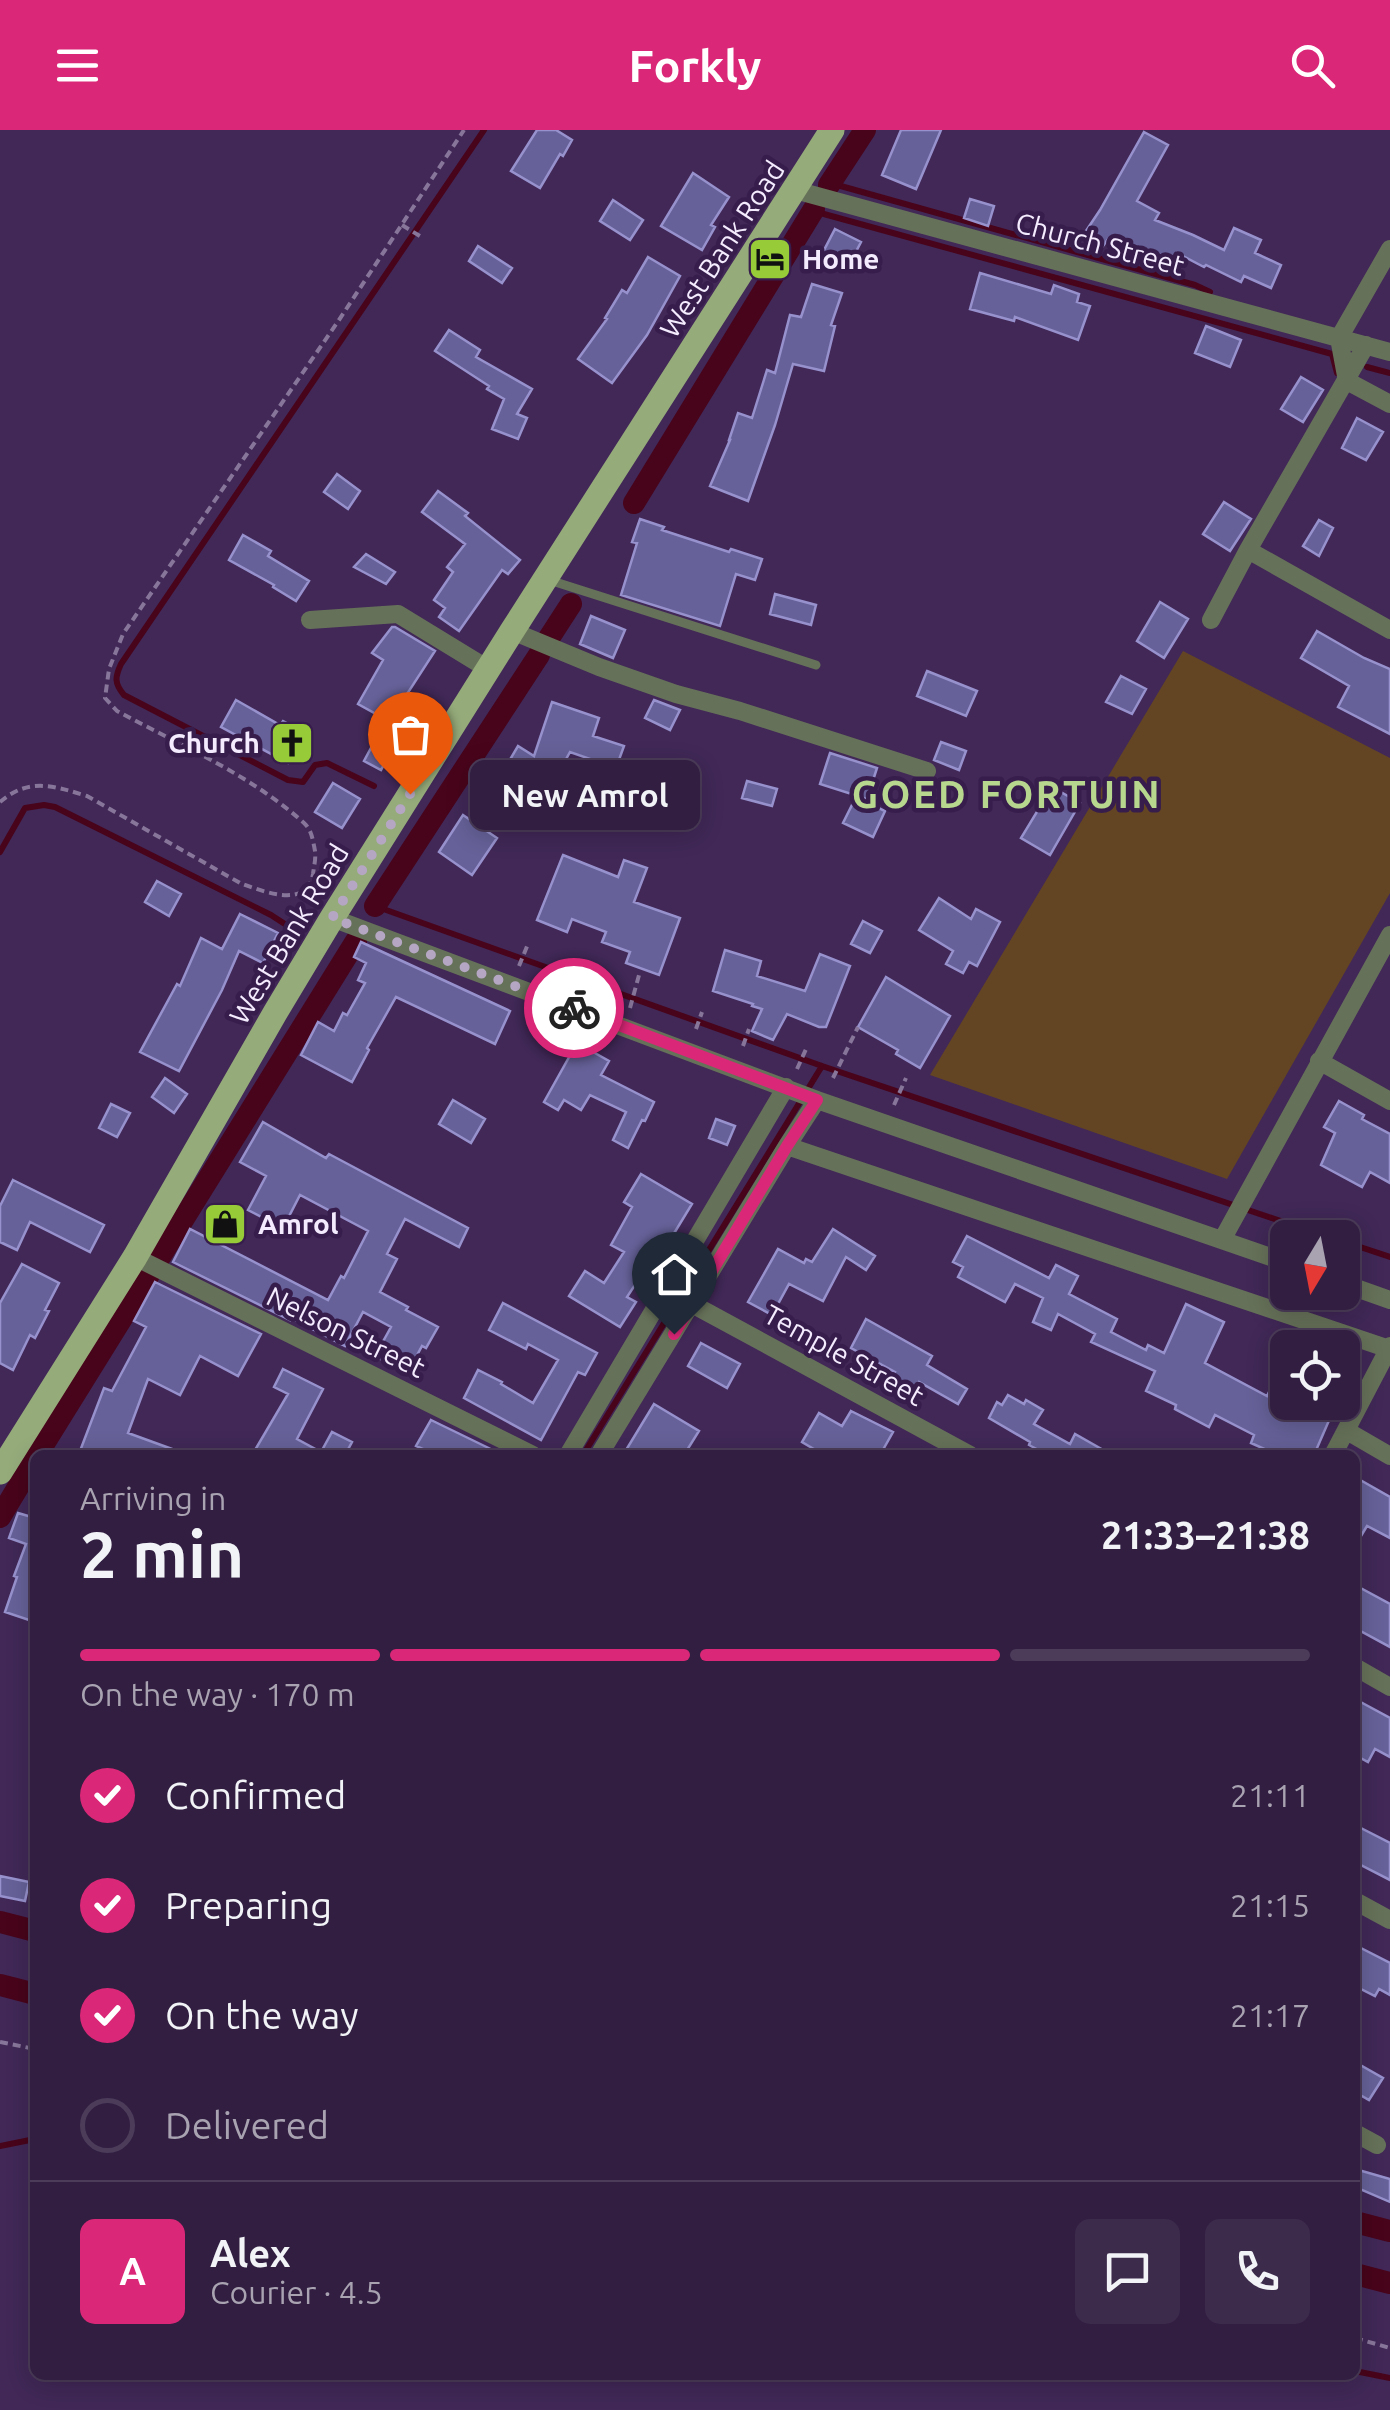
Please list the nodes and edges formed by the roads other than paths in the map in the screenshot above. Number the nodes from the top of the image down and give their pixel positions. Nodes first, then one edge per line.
1 (832, 130) edge
2 (795, 190) junction
3 (1390, 250) edge
4 (1338, 338) junction
5 (1366, 345) junction
6 (1390, 352) edge
7 (1346, 381) junction
8 (1390, 404) edge
9 (1248, 550) junction
10 (546, 579) junction
11 (310, 620) dead end
12 (1211, 620) dead end
13 (1390, 630) edge
14 (512, 631) junction
15 (816, 665) dead end
16 (488, 669) junction
17 (927, 771) dead end
18 (332, 918) junction
19 (1390, 936) edge
20 (1319, 1061) junction
21 (786, 1087) junction
22 (817, 1100) junction
23 (1390, 1101) edge
24 (787, 1146) junction
25 (1222, 1240) junction
26 (1270, 1257) edge
27 (135, 1258) junction
28 (1360, 1289) edge
29 (1390, 1300) edge
30 (692, 1304) junction
31 (1389, 1348) edge
32 (1346, 1430) junction
33 (522, 1450) edge
34 (571, 1450) edge
35 (603, 1450) edge
36 (961, 1450) edge
37 (1336, 1450) edge
38 (1390, 1456) edge
39 (0, 1472) edge
40 (1360, 1670) edge
41 (1390, 1686) edge
42 (1360, 1904) edge
43 (1390, 1920) edge
44 (1360, 2136) edge
45 (1377, 2145) dead end

1 - 2 main road, West Bank Road
2 - 4 street, Church Street
2 - 10 main road, West Bank Road
3 - 4 street
4 - 5 street, Church Street
4 - 7 street
5 - 6 street, Church Street
5 - 7 street
7 - 8 street
7 - 9 street
9 - 12 street
9 - 13 street
10 - 14 main road, West Bank Road
10 - 15 lane
11 - 16 street
14 - 16 main road, West Bank Road
14 - 17 street
16 - 18 main road, West Bank Road
18 - 21 street
18 - 27 main road, West Bank Road
19 - 20 street
20 - 23 street
20 - 25 street
21 - 22 street
21 - 34 street
22 - 24 street
22 - 25 street
24 - 30 street
24 - 31 street
25 - 26 street
27 - 33 street, Nelson Street
27 - 39 main road, West Bank Road
28 - 29 street
30 - 35 street
30 - 36 street, Temple Street
31 - 32 street
32 - 37 street
32 - 38 street
40 - 41 street
42 - 43 street
44 - 45 street

